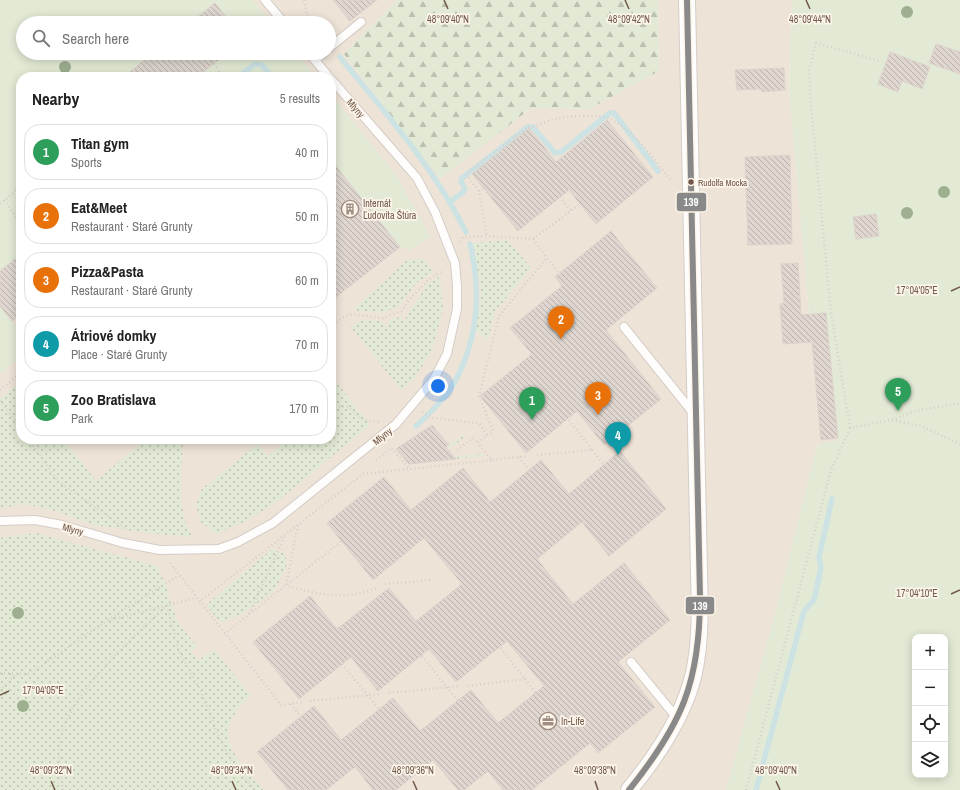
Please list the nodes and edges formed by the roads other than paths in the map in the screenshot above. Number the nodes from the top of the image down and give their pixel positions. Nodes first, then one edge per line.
1 (265, 0) edge
2 (272, 0) edge
3 (687, 0) edge
4 (273, 9) junction
5 (278, 16) edge
6 (361, 22) dead end
7 (336, 42) edge
8 (315, 60) edge
9 (325, 72) edge
10 (336, 85) edge
11 (624, 327) dead end
12 (696, 416) junction
13 (0, 521) edge
14 (631, 662) dead end
15 (677, 718) junction
16 (629, 790) edge

1 - 4 lane
2 - 4 lane
3 - 12 street
4 - 5 lane
6 - 7 lane
8 - 9 lane
10 - 13 lane, Mlyny
11 - 12 lane
12 - 15 street
14 - 15 lane
15 - 16 street

